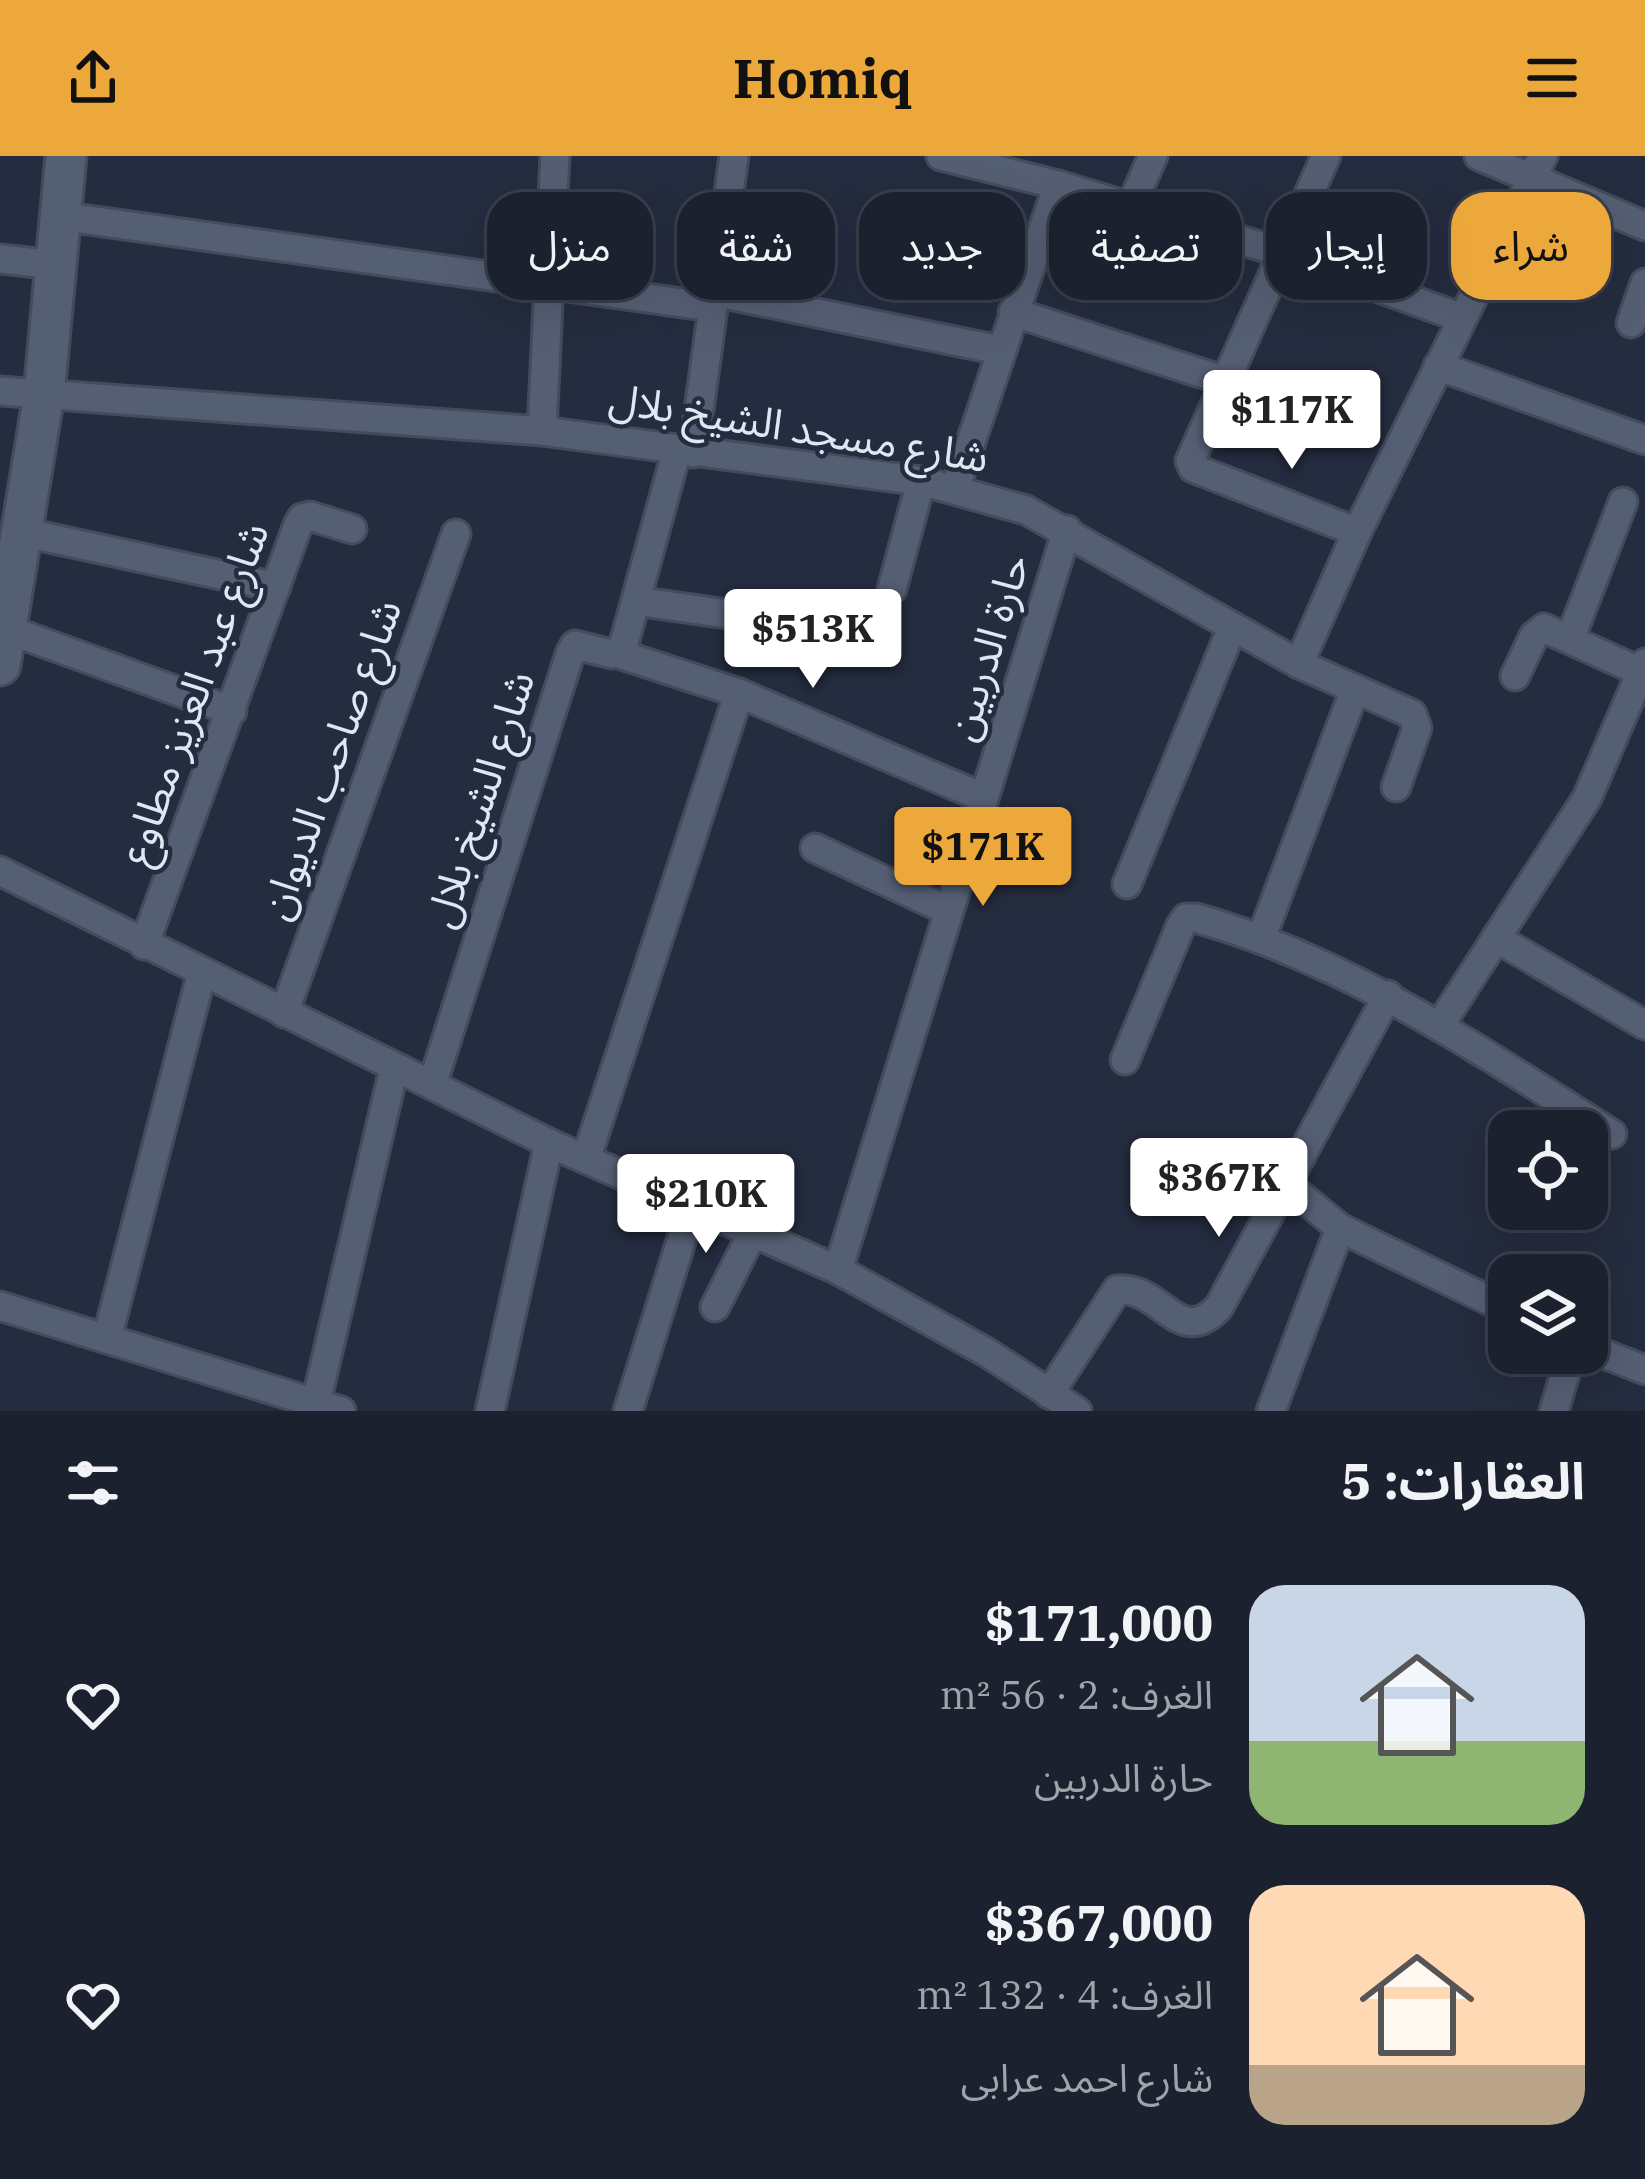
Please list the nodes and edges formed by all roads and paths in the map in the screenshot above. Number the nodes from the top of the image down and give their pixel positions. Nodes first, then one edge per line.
1 (66, 156) edge
2 (555, 156) edge
3 (734, 156) edge
4 (941, 156) edge
5 (1153, 156) edge
6 (1326, 156) edge
7 (1479, 156) edge
8 (994, 163) edge
9 (1538, 167) edge
10 (1058, 185) junction
11 (554, 192) edge
12 (728, 192) edge
13 (1083, 192) edge
14 (1138, 192) edge
15 (1310, 192) edge
16 (60, 216) junction
17 (1645, 226) edge
18 (0, 259) edge
19 (56, 265) junction
20 (487, 277) edge
21 (1645, 283) edge
22 (1266, 289) edge
23 (550, 300) edge
24 (712, 300) joint
25 (1412, 300) edge
26 (1012, 312) junction
27 (1462, 318) junction
28 (1631, 322) dead end
29 (999, 350) junction
30 (1438, 365) junction
31 (1225, 381) junction
32 (0, 391) edge
33 (44, 394) junction
34 (542, 431) junction
35 (1645, 440) edge
36 (685, 451) junction
37 (921, 481) junction
38 (955, 489) junction
39 (1623, 502) dead end
40 (352, 529) dead end
41 (1067, 530) junction
42 (22, 532) junction
43 (1357, 532) junction
44 (456, 534) dead end
45 (276, 587) junction
46 (892, 590) dead end
47 (636, 601) junction
48 (4, 626) edge
49 (825, 628) dead end
50 (1232, 628) junction
51 (1570, 639) junction
52 (616, 652) junction
53 (1299, 664) junction
54 (1643, 667) edge
55 (1515, 676) dead end
56 (1355, 689) junction
57 (740, 693) junction
58 (232, 711) junction
59 (1634, 721) edge
60 (1396, 787) dead end
61 (984, 798) junction
62 (815, 848) dead end
63 (0, 871) edge
64 (1127, 884) dead end
65 (949, 911) junction
66 (1262, 936) junction
67 (1496, 938) junction
68 (144, 945) junction
69 (202, 972) junction
70 (1388, 995) junction
71 (284, 1013) junction
72 (1440, 1025) junction
73 (1645, 1025) edge
74 (1126, 1060) dead end
75 (394, 1070) junction
76 (432, 1085) junction
77 (1612, 1134) dead end
78 (549, 1143) junction
79 (586, 1159) junction
80 (1286, 1184) junction
81 (692, 1206) junction
82 (1340, 1228) junction
83 (753, 1232) junction
84 (838, 1270) junction
85 (1488, 1300) edge
86 (0, 1306) edge
87 (715, 1307) dead end
88 (107, 1338) junction
89 (1608, 1355) edge
90 (1645, 1370) edge
91 (1565, 1374) edge
92 (1049, 1394) junction
93 (324, 1408) edge
94 (490, 1411) edge
95 (628, 1411) edge
96 (1077, 1411) edge
97 (1271, 1411) edge
98 (1554, 1411) edge

1 - 16 main road
2 - 11 street
3 - 12 street
4 - 8 street
5 - 14 street
6 - 15 street
7 - 9 street
8 - 10 street
9 - 17 street
9 - 27 street
10 - 13 street
10 - 26 street
16 - 19 main road
16 - 20 street
18 - 19 street
19 - 33 main road
21 - 28 street
22 - 31 street
23 - 34 street
24 - 29 street
24 - 36 street
25 - 27 street
26 - 29 street
26 - 31 street
27 - 30 street
29 - 38 street
30 - 35 street
30 - 43 street
31 - 43 street
32 - 33 street, شارع مسجد الشيخ بلال
33 - 34 street, شارع مسجد الشيخ بلال
33 - 42 main road
34 - 36 street, شارع مسجد الشيخ بلال
36 - 37 street, شارع مسجد الشيخ بلال
36 - 47 street
37 - 38 street, شارع مسجد الشيخ بلال
37 - 46 street
38 - 41 street, شارع مسجد الشيخ بلال
39 - 51 street
40 - 45 street, شارع عبد العزيز مطاوع
41 - 50 street, شارع مسجد الشيخ بلال
41 - 61 street, حارة الدربين
42 - 45 street
42 - 48 main road
43 - 53 street
44 - 71 street, شارع صاحب الديوان
45 - 58 street, شارع عبد العزيز مطاوع
47 - 49 street
47 - 52 street
48 - 58 street
50 - 53 street, شارع مسجد الشيخ بلال
50 - 64 street
51 - 54 street
51 - 55 street
52 - 57 street
52 - 76 street, شارع الشيخ بلال
53 - 56 street, شارع مسجد الشيخ بلال
54 - 59 street
56 - 60 street, شارع مسجد الشيخ بلال
56 - 66 street
57 - 61 street
57 - 79 street
58 - 68 street, شارع عبد العزيز مطاوع
59 - 67 street
61 - 65 street, حارة الدربين
62 - 65 street
63 - 68 street
65 - 84 street, حارة الدربين
66 - 70 street
66 - 74 street
67 - 72 street
67 - 73 street
68 - 69 street
69 - 71 street
69 - 88 street
70 - 72 street
70 - 80 street
71 - 75 street
72 - 77 street
75 - 76 street
75 - 93 street
76 - 78 street
78 - 79 street
78 - 94 street
79 - 81 street
80 - 82 street
80 - 92 street
81 - 83 street
81 - 95 street
82 - 85 street
82 - 97 street
83 - 84 street
83 - 87 street
84 - 92 street
86 - 88 street
88 - 93 street
89 - 90 street
91 - 98 street
92 - 96 street

